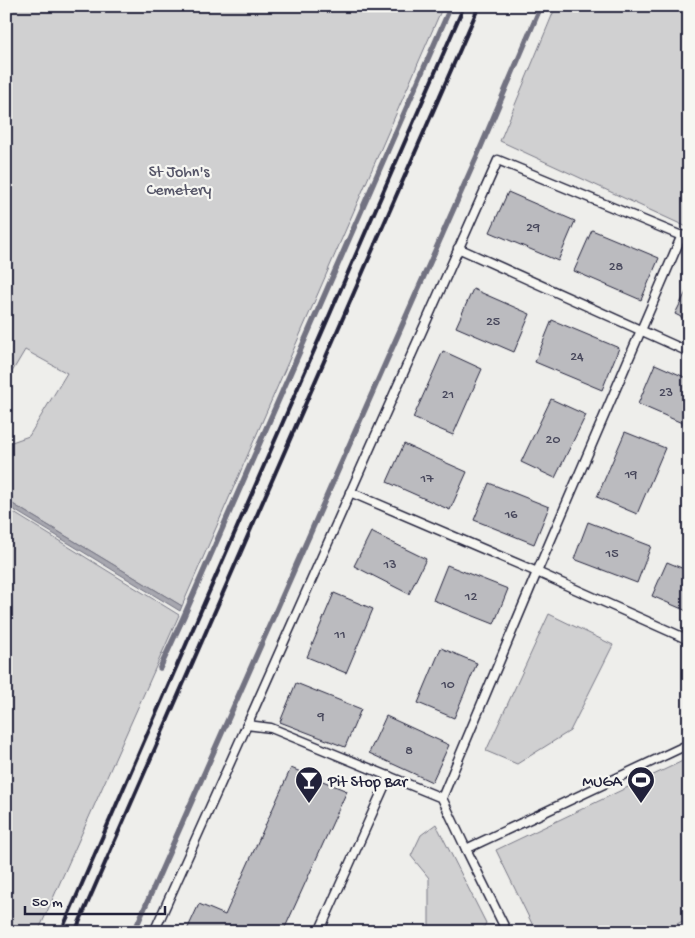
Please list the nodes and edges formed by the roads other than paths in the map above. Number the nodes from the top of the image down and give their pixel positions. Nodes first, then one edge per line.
1 (685, 237) edge
2 (458, 248) junction
3 (641, 330) junction
4 (689, 352) edge
5 (350, 492) junction
6 (537, 572) junction
7 (689, 640) edge
8 (247, 725) junction
9 (689, 744) edge
10 (389, 776) junction
11 (442, 798) junction
12 (466, 850) junction
13 (154, 932) edge
14 (319, 932) edge
15 (507, 932) edge

1 - 2 lane
1 - 3 lane
2 - 3 lane
2 - 5 lane
3 - 4 lane
3 - 6 lane
5 - 6 lane
5 - 8 lane
6 - 7 lane
6 - 11 lane
8 - 10 lane
8 - 13 lane
9 - 12 lane
10 - 11 lane
10 - 14 lane
11 - 12 lane
12 - 15 lane

